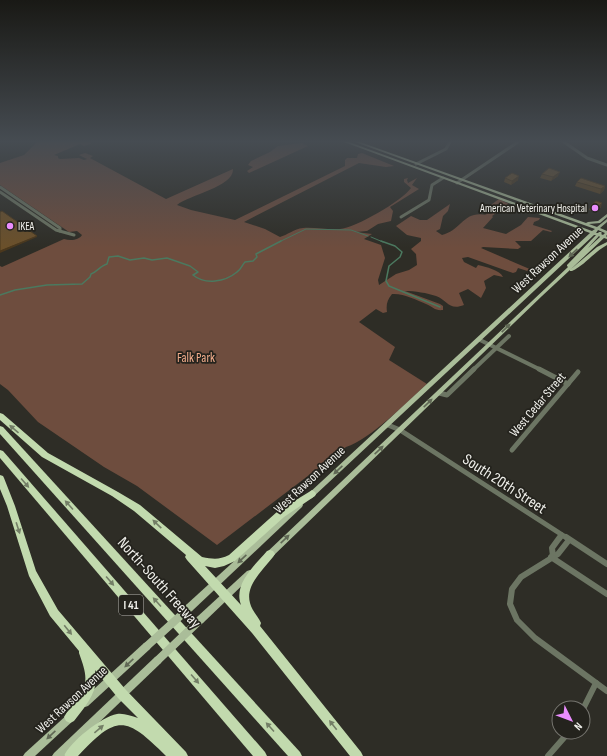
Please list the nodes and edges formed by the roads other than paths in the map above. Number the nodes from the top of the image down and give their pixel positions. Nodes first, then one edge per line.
1 (454, 177) edge
2 (466, 177) edge
3 (443, 178) joint
4 (462, 180) junction
5 (457, 183) junction
6 (0, 187) edge
7 (0, 192) edge
8 (502, 199) junction
9 (524, 208) junction
10 (607, 215) edge
11 (401, 217) dead end
12 (607, 220) edge
13 (582, 223) junction
14 (607, 226) edge
15 (60, 231) junction
16 (603, 233) edge
17 (74, 235) dead end
18 (588, 239) junction
19 (607, 243) edge
20 (560, 278) junction
21 (532, 291) junction
22 (540, 295) junction
23 (509, 336) dead end
24 (480, 340) junction
25 (489, 344) junction
26 (496, 348) junction
27 (578, 372) dead end
28 (568, 384) junction
29 (439, 392) junction
30 (0, 416) edge
31 (388, 424) junction
32 (0, 429) edge
33 (400, 430) junction
34 (512, 450) dead end
35 (0, 453) edge
36 (0, 478) edge
37 (312, 494) junction
38 (168, 534) junction
39 (562, 535) junction
40 (570, 540) junction
41 (270, 554) junction
42 (552, 556) junction
43 (607, 564) edge
44 (216, 583) junction
45 (607, 594) edge
46 (226, 595) junction
47 (82, 647) junction
48 (270, 647) junction
49 (110, 680) junction
50 (596, 683) junction
51 (607, 691) edge
52 (122, 694) junction
53 (588, 700) edge
54 (70, 717) junction
55 (562, 740) edge
56 (28, 756) edge
57 (57, 756) edge
58 (70, 756) edge
59 (174, 756) edge
60 (182, 756) edge
61 (261, 756) edge
62 (296, 756) edge
63 (357, 756) edge
64 (548, 756) edge

1 - 4 main road
2 - 4 street
3 - 5 main road
3 - 11 street
4 - 5 street
4 - 13 main road
5 - 8 main road
6 - 15 street
7 - 15 street
8 - 9 main road
8 - 16 main road
9 - 16 main road
9 - 18 main road
10 - 13 main road
12 - 16 main road, West Rawson Avenue
13 - 16 main road
14 - 16 main road
15 - 17 street
16 - 18 main road, West Rawson Avenue
16 - 20 main road, West Rawson Avenue
18 -> 21 main road, West Rawson Avenue
19 - 20 main road
20 - 22 main road, West Rawson Avenue
21 - 22 main road
21 - 24 main road, West Rawson Avenue
25 -> 22 main road, West Rawson Avenue
23 - 26 street
24 - 25 street
24 - 31 main road, West Rawson Avenue
25 - 26 street
25 - 29 main road, West Rawson Avenue
26 - 28 street
26 - 29 street
27 - 28 street, West Cedar Street
28 - 34 street, West Cedar Street
33 -> 29 main road, West Rawson Avenue
38 -> 30 highway
31 - 33 street, South 20th Street
31 -> 37 main road, West Rawson Avenue
62 -> 32 highway, North-South Freeway / I 41
33 - 39 street, South 20th Street
41 -> 33 main road, West Rawson Avenue
35 -> 61 highway, I 41
36 -> 47 highway
37 - 38 highway
37 -> 44 main road, West Rawson Avenue
38 - 44 highway
39 - 40 street, South 20th Street
39 - 42 street
40 - 42 street
40 - 43 street, South 20th Street
41 - 46 main road, West Rawson Avenue
41 - 48 highway
42 - 45 street
42 - 50 street
44 - 46 highway
44 -> 49 main road, West Rawson Avenue, bridge
46 - 48 highway
46 - 52 main road, West Rawson Avenue, bridge
47 - 49 highway
47 - 54 highway
63 -> 48 highway
49 - 52 highway
49 - 54 main road, West Rawson Avenue
50 - 51 street
50 - 53 street
52 - 57 main road, West Rawson Avenue
52 - 60 highway
54 -> 56 main road, West Rawson Avenue
55 - 64 street
58 -> 59 highway

